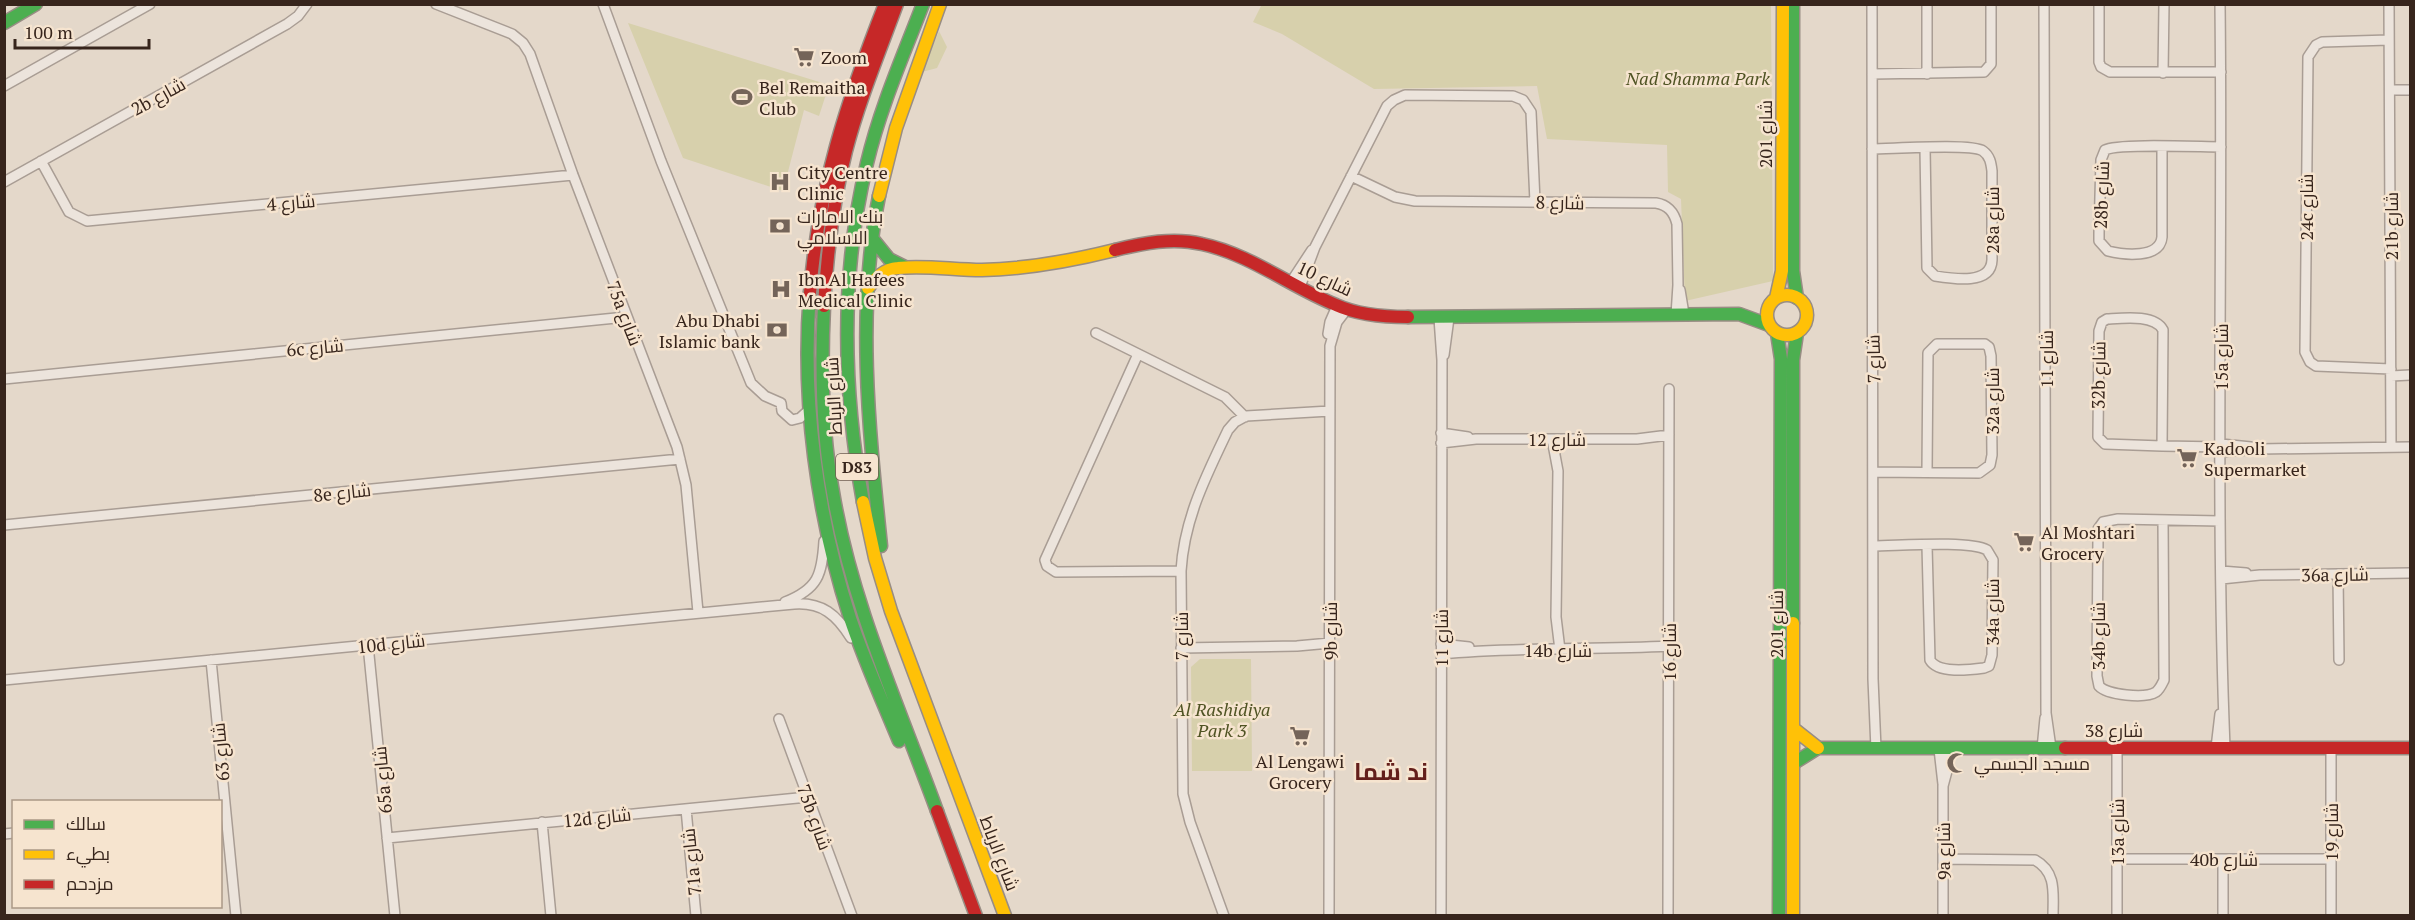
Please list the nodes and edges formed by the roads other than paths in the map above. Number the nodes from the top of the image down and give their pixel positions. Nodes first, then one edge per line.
1 (36, 4) edge
2 (150, 4) edge
3 (307, 4) edge
4 (436, 4) edge
5 (603, 4) edge
6 (885, 4) edge
7 (897, 4) edge
8 (923, 4) edge
9 (940, 4) edge
10 (1783, 4) edge
11 (1793, 4) edge
12 (1872, 4) edge
13 (1927, 4) edge
14 (1991, 4) edge
15 (2044, 4) edge
16 (2099, 4) edge
17 (2164, 4) edge
18 (2220, 4) edge
19 (2389, 4) edge
20 (4, 23) edge
21 (2389, 40) junction
22 (2221, 72) junction
23 (2163, 73) junction
24 (1872, 74) junction
25 (1927, 74) junction
26 (4, 86) edge
27 (2390, 90) junction
28 (2410, 90) edge
29 (2162, 147) junction
30 (2221, 147) junction
31 (1925, 148) junction
32 (1872, 149) junction
33 (41, 161) junction
34 (1352, 174) junction
35 (573, 175) junction
36 (4, 182) edge
37 (1532, 202) junction
38 (872, 238) junction
39 (906, 268) junction
40 (1295, 284) junction
41 (866, 291) junction
42 (1797, 298) junction
43 (1774, 300) junction
44 (1342, 307) junction
45 (1680, 314) junction
46 (1739, 314) junction
47 (626, 317) junction
48 (1444, 318) junction
49 (1773, 329) junction
50 (1096, 333) dead end
51 (1797, 333) junction
52 (1138, 354) junction
53 (2391, 372) junction
54 (2410, 375) edge
55 (4, 379) edge
56 (1669, 389) dead end
57 (1224, 397) junction
58 (810, 409) junction
59 (1330, 415) junction
60 (1245, 417) junction
61 (1234, 422) junction
62 (1441, 438) junction
63 (1557, 439) junction
64 (1669, 439) junction
65 (2162, 446) junction
66 (2391, 447) junction
67 (2410, 447) edge
68 (2221, 448) junction
69 (680, 459) junction
70 (1928, 471) junction
71 (1873, 472) junction
72 (2163, 520) junction
73 (2220, 521) junction
74 (825, 523) junction
75 (4, 525) edge
76 (1873, 546) junction
77 (1927, 546) junction
78 (1181, 571) junction
79 (2410, 573) edge
80 (2338, 574) junction
81 (2220, 575) junction
82 (886, 598) junction
83 (777, 605) junction
84 (698, 612) junction
85 (368, 645) junction
86 (1181, 645) junction
87 (1330, 646) junction
88 (1441, 649) junction
89 (1556, 650) junction
90 (1669, 650) junction
91 (211, 660) junction
92 (2339, 660) dead end
93 (874, 679) junction
94 (4, 680) edge
95 (779, 719) dead end
96 (1794, 729) junction
97 (1818, 748) junction
98 (2046, 748) junction
99 (2117, 748) junction
100 (2220, 748) junction
101 (2331, 748) junction
102 (2410, 748) edge
103 (1873, 749) junction
104 (1943, 749) junction
105 (1794, 763) junction
106 (808, 797) junction
107 (222, 800) edge
108 (686, 808) junction
109 (223, 813) edge
110 (542, 822) junction
111 (387, 838) junction
112 (949, 845) junction
113 (1943, 859) junction
114 (2117, 859) junction
115 (2223, 859) junction
116 (2331, 859) junction
117 (236, 915) edge
118 (395, 915) edge
119 (551, 915) edge
120 (696, 915) edge
121 (852, 915) edge
122 (976, 915) edge
123 (1005, 915) edge
124 (1224, 915) edge
125 (1329, 915) edge
126 (1441, 915) edge
127 (1668, 915) edge
128 (1779, 915) edge
129 (1793, 915) edge
130 (1943, 915) edge
131 (2053, 915) edge
132 (2117, 915) edge
133 (2223, 915) edge
134 (2331, 915) edge

1 - 20 main road
2 - 26 street
3 - 33 street, 2b شارع
4 - 35 street, 75a شارع
5 - 58 street
6 - 58 main road
7 - 112 main road, شارع الرباط / D83
8 - 82 main road, شارع الرباط / D83
9 - 38 main road
10 - 43 main road, شارع 201
11 - 42 main road, شارع 201
12 - 24 street, شارع 7
13 - 25 street
14 - 25 street
15 - 98 street, شارع 11
16 - 23 street
17 - 23 street
18 - 22 street, 15a شارع
19 - 21 street, 21b شارع
21 - 27 street, 21b شارع
21 - 53 street, 24c شارع
22 - 23 street
22 - 30 street, 15a شارع
24 - 25 street
24 - 32 street, شارع 7
27 - 28 street
27 - 53 street, 21b شارع
29 - 29 street, 28b شارع
29 - 30 street, 28b شارع
30 - 68 street, 15a شارع
31 - 31 street, 28a شارع
31 - 32 street, 28a شارع
32 - 71 street, شارع 7
33 - 35 street, شارع 4
33 - 36 street, 2b شارع
34 - 37 street, شارع 8
34 - 37 street
34 - 40 street
35 - 47 street, 75a شارع
37 - 45 street, شارع 8
38 - 39 main road
38 - 41 main road
39 - 40 main road, شارع 10
39 - 41 main road, شارع 10
40 - 44 main road, شارع 10
41 - 82 main road
42 - 43 main road
42 - 51 main road
43 - 46 main road, شارع 10
43 - 49 main road
44 - 48 main road, شارع 10
44 - 59 street, 9b شارع
45 - 46 main road, شارع 10
45 - 48 main road, شارع 10
46 - 49 main road, شارع 10
47 - 55 street, 6c شارع
47 - 69 street, 75a شارع
48 - 62 street, شارع 11
49 - 51 main road
49 - 128 main road, شارع 201
50 - 52 street
51 - 96 main road, شارع 201
52 - 57 street
52 - 78 street
53 - 54 street, 24c شارع
53 - 66 street, 21b شارع
56 - 64 street, شارع 16
57 - 60 street
57 - 61 street
58 - 74 main road
59 - 60 street
59 - 87 street, 9b شارع
60 - 61 street
61 - 78 street, شارع 7
62 - 63 street, شارع 12
62 - 88 street, شارع 11
63 - 64 street, شارع 12
63 - 89 street
64 - 90 street, شارع 16
65 - 65 street, 32b شارع
65 - 68 street, 32b شارع
66 - 67 street, 32b شارع
66 - 68 street, 32b شارع
68 - 73 street, 15a شارع
69 - 75 street, 8e شارع
69 - 84 street, 75a شارع
70 - 70 street, 32a شارع
70 - 71 street, 32a شارع
71 - 76 street, شارع 7
72 - 72 street, 34b شارع
72 - 73 street, 34b شارع
73 - 81 street, 15a شارع
74 - 83 street, 10d شارع
74 - 93 main road
76 - 77 street, 34a شارع
76 - 103 street, شارع 7
77 - 77 street, 34a شارع
78 - 86 street, شارع 7
79 - 80 street, 36a شارع
80 - 81 street, 36a شارع
80 - 92 street
81 - 100 street, 15a شارع
82 - 123 main road, شارع الرباط / D83
83 - 84 street, 10d شارع
83 - 93 street, 10d شارع
84 - 85 street, 10d شارع
85 - 91 street, 10d شارع
85 - 111 street, 65a شارع
86 - 87 street
86 - 124 street, شارع 7
87 - 125 street, 9b شارع
88 - 89 street, 14b شارع
88 - 126 street, شارع 11
89 - 90 street, 14b شارع
90 - 127 street, شارع 16
91 - 94 street, 10d شارع
91 - 107 street, شارع 63
93 - 112 main road
95 - 106 street, 75b شارع
96 - 97 main road
96 - 105 main road, شارع 201
97 - 103 main road, شارع 38
97 - 105 main road
98 - 99 main road, شارع 38
98 - 104 main road, شارع 38
99 - 100 main road, شارع 38
99 - 114 street, 13a شارع
100 - 101 main road, شارع 38
101 - 102 main road, شارع 38
101 - 116 street, شارع 19
103 - 104 main road, شارع 38
104 - 113 street, 9a شارع
105 - 129 main road, شارع 201
106 - 108 street, 12d شارع
106 - 121 street, 75b شارع
108 - 110 street, 12d شارع
108 - 120 street, 71a شارع
109 - 117 street, شارع 63
110 - 111 street, 12d شارع
110 - 119 street
111 - 118 street, 65a شارع
112 - 122 main road, شارع الرباط / D83
113 - 130 street, 9a شارع
113 - 131 street
114 - 115 street, 40b شارع
114 - 132 street, 13a شارع
115 - 116 street, 40b شارع
115 - 133 street
116 - 134 street, شارع 19

